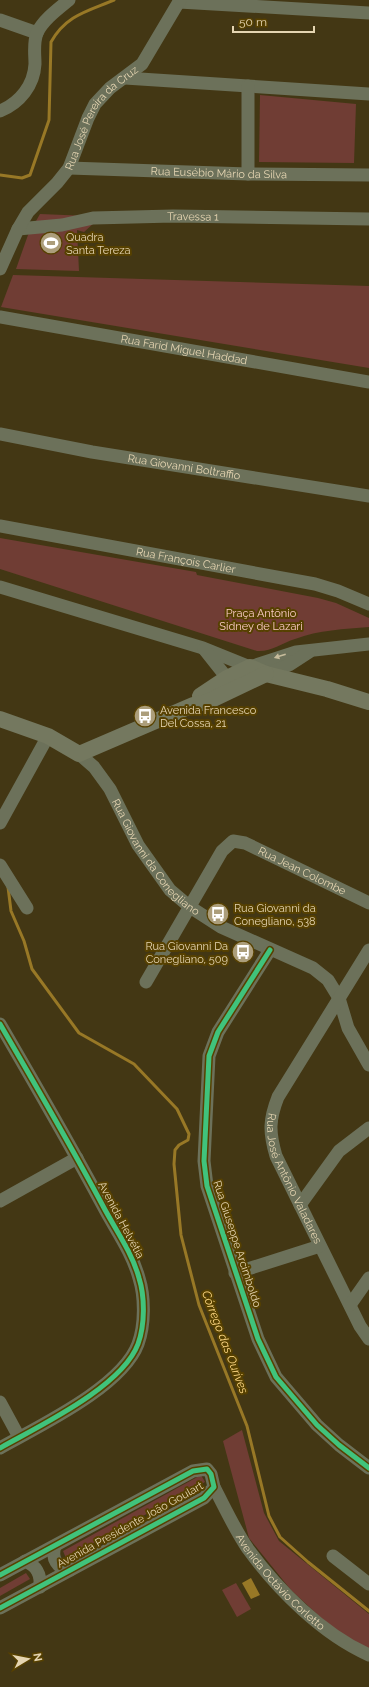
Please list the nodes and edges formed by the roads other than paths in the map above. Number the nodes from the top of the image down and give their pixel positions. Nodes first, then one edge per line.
1 (69, 0) edge
2 (179, 1) edge
3 (369, 13) edge
4 (0, 20) edge
5 (37, 33) junction
6 (125, 78) junction
7 (248, 86) junction
8 (369, 94) edge
9 (0, 110) edge
10 (69, 168) junction
11 (248, 174) junction
12 (369, 175) edge
13 (369, 219) edge
14 (18, 229) junction
15 (0, 270) edge
16 (0, 317) edge
17 (369, 382) edge
18 (0, 434) edge
19 (369, 496) edge
20 (0, 526) edge
21 (0, 587) edge
22 (369, 604) edge
23 (369, 644) edge
24 (203, 648) junction
25 (312, 650) junction
26 (250, 667) junction
27 (266, 674) junction
28 (233, 682) junction
29 (369, 702) edge
30 (0, 719) edge
31 (48, 736) junction
32 (79, 754) junction
33 (0, 823) edge
34 (0, 865) edge
35 (369, 903) edge
36 (190, 907) junction
37 (28, 908) dead end
38 (270, 950) junction
39 (369, 950) edge
40 (146, 982) dead end
41 (339, 998) junction
42 (0, 1024) edge
43 (369, 1065) edge
44 (369, 1128) edge
45 (77, 1158) junction
46 (0, 1201) edge
47 (300, 1205) junction
48 (320, 1246) junction
49 (236, 1273) junction
50 (369, 1278) edge
51 (350, 1305) junction
52 (369, 1339) edge
53 (0, 1402) edge
54 (19, 1437) junction
55 (0, 1448) edge
56 (369, 1468) edge
57 (214, 1487) junction
58 (55, 1546) junction
59 (333, 1556) dead end
60 (25, 1561) junction
61 (70, 1570) junction
62 (0, 1575) edge
63 (369, 1584) edge
64 (40, 1587) junction
65 (0, 1608) edge
66 (369, 1655) edge

1 - 5 street
2 - 3 street
2 - 6 street, Rua José Pereira da Cruz
4 - 5 street
5 - 9 street
6 - 7 street
6 - 10 street, Rua José Pereira da Cruz
7 - 8 street
7 - 11 street
10 - 11 street, Rua Eusébio Mário da Silva
10 - 14 street, Rua José Pereira da Cruz
11 - 12 street, Rua Eusébio Mário da Silva
13 - 14 street, Travessa 1
14 - 15 street, Rua José Pereira da Cruz
16 - 17 street, Rua Farid Miguel Haddad
18 - 19 street, Rua Giovanni Boltraffio
20 - 22 street, Rua François Carlier
21 - 24 street
23 - 25 street
24 - 26 street
24 - 28 street
25 -> 26 street
25 - 27 street
26 - 27 main road
26 - 28 main road
27 - 28 main road
27 - 29 main road
28 - 32 main road
30 - 31 main road, Rua Giovanni da Conegliano
31 - 32 main road, Rua Giovanni da Conegliano
31 - 33 street
32 - 36 street, Rua Giovanni da Conegliano
34 - 37 street
35 - 36 street, Rua Jean Colombe
36 - 38 street, Rua Giovanni da Conegliano
36 - 40 street
38 - 41 street, Rua Giovanni da Conegliano
38 - 49 street, Rua Giuseppe Arcimboldo
39 - 41 street, Rua José Antônio Valadares
41 - 43 street, Rua Giovanni da Conegliano
41 - 47 street, Rua José Antônio Valadares
42 - 45 street, Avenida Helvétia
44 - 47 street
45 - 46 street
45 - 54 street, Avenida Helvétia
47 - 48 street, Rua José Antônio Valadares
48 - 49 street
48 - 51 street, Rua José Antônio Valadares
49 - 56 street, Rua Giuseppe Arcimboldo
50 - 51 street
51 - 52 street, Rua José Antônio Valadares
53 - 54 street
54 - 55 street, Avenida Helvétia
57 - 58 street, Avenida Presidente João Goulart
57 - 61 street, Avenida Presidente João Goulart
57 - 66 street, Avenida Octávio Corletto
58 - 60 street, Avenida Presidente João Goulart
58 - 61 street
59 - 63 street
60 - 62 street, Avenida Presidente João Goulart
60 - 64 street
61 - 64 street, Avenida Presidente João Goulart
64 - 65 street, Avenida Presidente João Goulart

